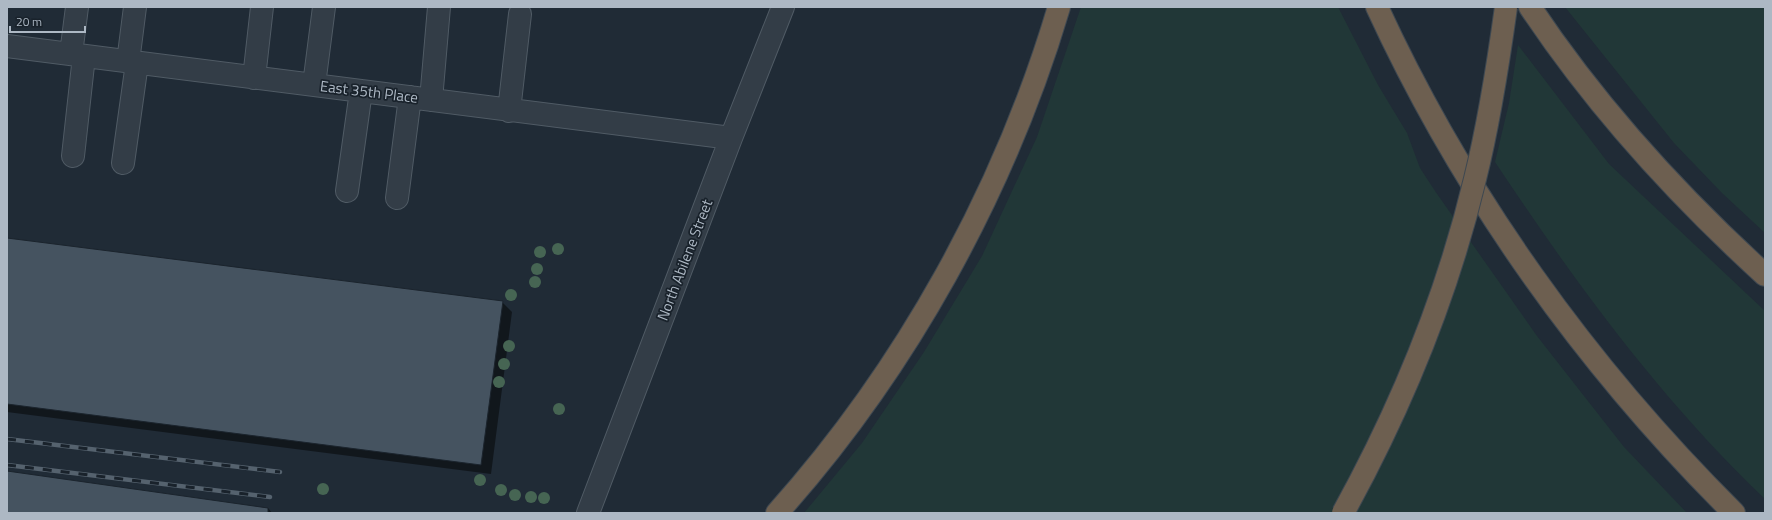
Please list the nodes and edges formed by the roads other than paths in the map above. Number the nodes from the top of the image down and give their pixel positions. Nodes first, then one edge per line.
1 (77, 7) edge
2 (135, 7) edge
3 (262, 7) edge
4 (324, 7) edge
5 (439, 7) edge
6 (783, 7) edge
7 (1059, 7) edge
8 (1377, 7) edge
9 (1506, 7) edge
10 (1530, 7) edge
11 (520, 14) dead end
12 (7, 46) edge
13 (77, 55) junction
14 (133, 62) junction
15 (254, 78) junction
16 (314, 85) junction
17 (362, 92) junction
18 (421, 99) junction
19 (510, 110) junction
20 (731, 138) junction
21 (74, 156) dead end
22 (123, 163) dead end
23 (347, 191) dead end
24 (397, 198) dead end
25 (1765, 275) edge
26 (588, 513) edge
27 (777, 513) edge
28 (1343, 513) edge
29 (1734, 513) edge

1 - 13 street
2 - 14 street
3 - 15 street
4 - 16 street
5 - 18 street
6 - 20 street, North Abilene Street
7 - 27 highway
8 - 29 highway
9 - 28 highway, bridge
10 - 25 highway
11 - 19 street
12 - 13 street, East 35th Place
13 - 14 street, East 35th Place
13 - 21 street
14 - 15 street, East 35th Place
14 - 22 street
15 - 16 street, East 35th Place
16 - 17 street, East 35th Place
17 - 18 street, East 35th Place
17 - 23 street
18 - 19 street, East 35th Place
18 - 24 street
19 - 20 street, East 35th Place
20 - 26 street, North Abilene Street

